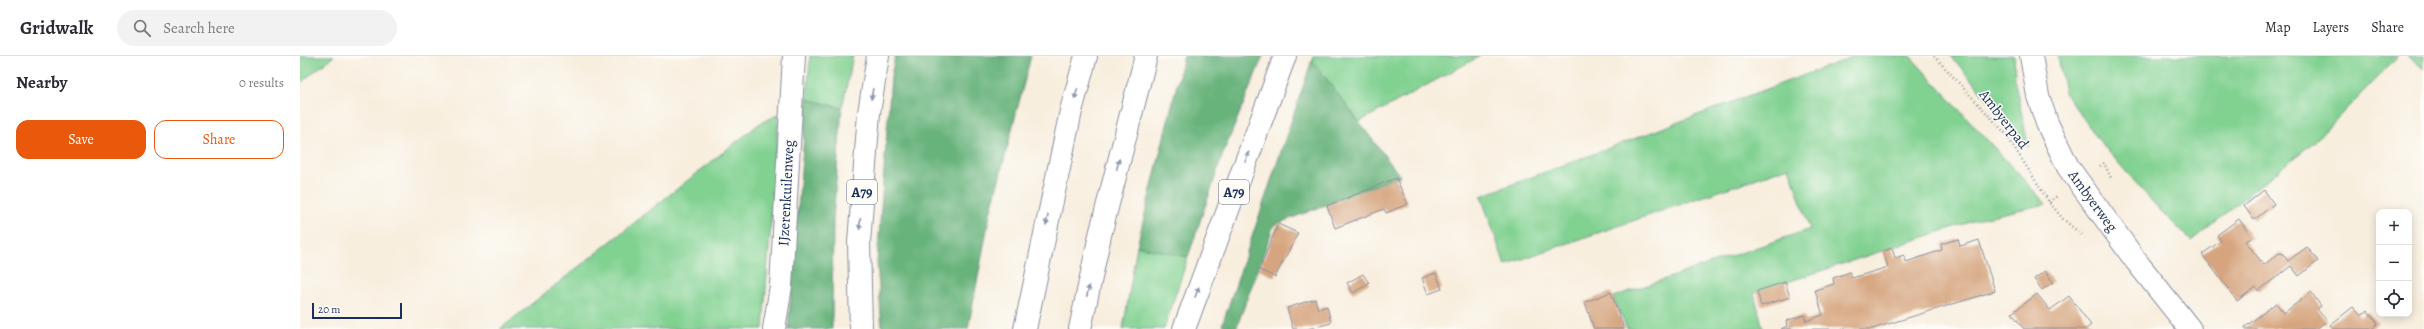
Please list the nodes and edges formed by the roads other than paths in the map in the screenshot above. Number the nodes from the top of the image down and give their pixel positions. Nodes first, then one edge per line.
1 (794, 56) edge
2 (878, 56) edge
3 (1086, 56) edge
4 (1146, 56) edge
5 (1285, 56) edge
6 (2032, 56) edge
7 (774, 329) edge
8 (861, 329) edge
9 (1025, 329) edge
10 (1080, 329) edge
11 (1184, 329) edge
12 (2190, 329) edge

1 - 7 main road, IJzerenkuilenweg
2 -> 8 main road, A79
3 -> 9 main road
10 -> 4 main road
11 -> 5 main road, A79
6 - 12 main road, Ambyerweg

